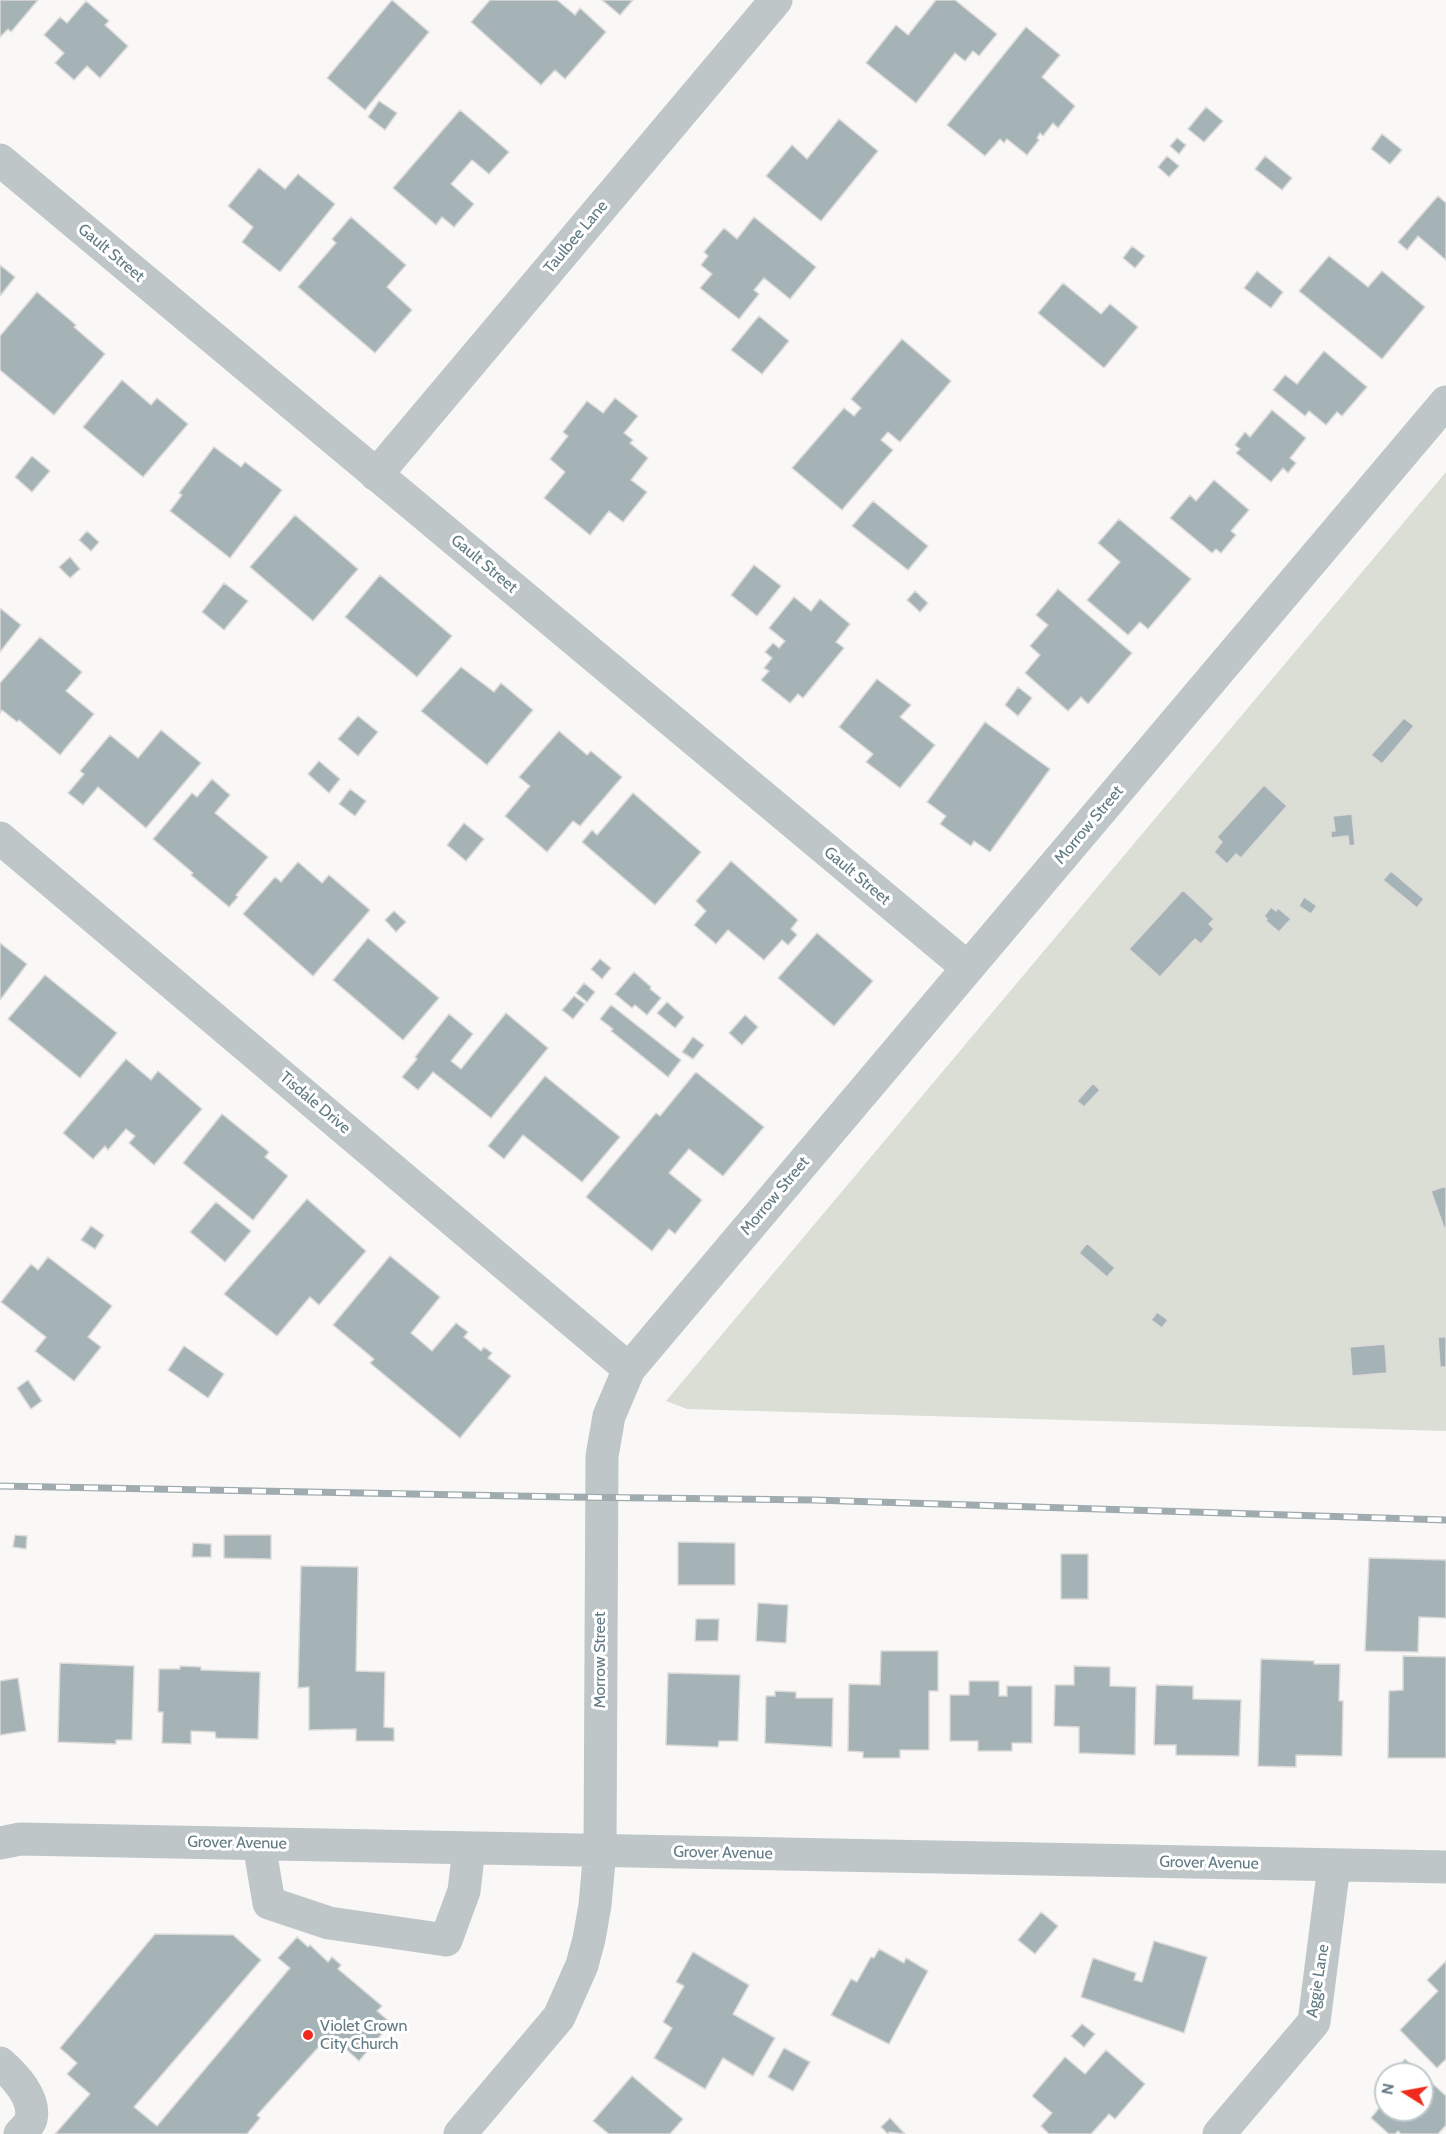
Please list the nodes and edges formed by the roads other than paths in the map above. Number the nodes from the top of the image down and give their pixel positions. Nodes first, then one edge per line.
1 (776, 0) edge
2 (0, 160) edge
3 (1446, 402) edge
4 (376, 475) junction
5 (0, 838) edge
6 (968, 968) junction
7 (630, 1368) junction
8 (0, 1843) edge
9 (258, 1844) junction
10 (470, 1848) junction
11 (600, 1850) junction
12 (1334, 1866) junction
13 (1446, 1867) edge
14 (0, 2063) edge
15 (20, 2134) edge
16 (460, 2134) edge
17 (1219, 2134) edge

1 - 4 street, Taulbee Lane
2 - 4 street, Gault Street
3 - 6 street, Morrow Street
4 - 6 street, Gault Street
5 - 7 street, Tisdale Drive
6 - 7 street, Morrow Street
7 - 11 street, Morrow Street
8 - 9 street, Grover Avenue
9 - 10 street, Grover Avenue
9 - 10 street
10 - 11 street, Grover Avenue
11 - 12 street, Grover Avenue
11 - 16 street, Morrow Street
12 - 13 street, Grover Avenue
12 - 17 street, Aggie Lane
14 - 15 street

